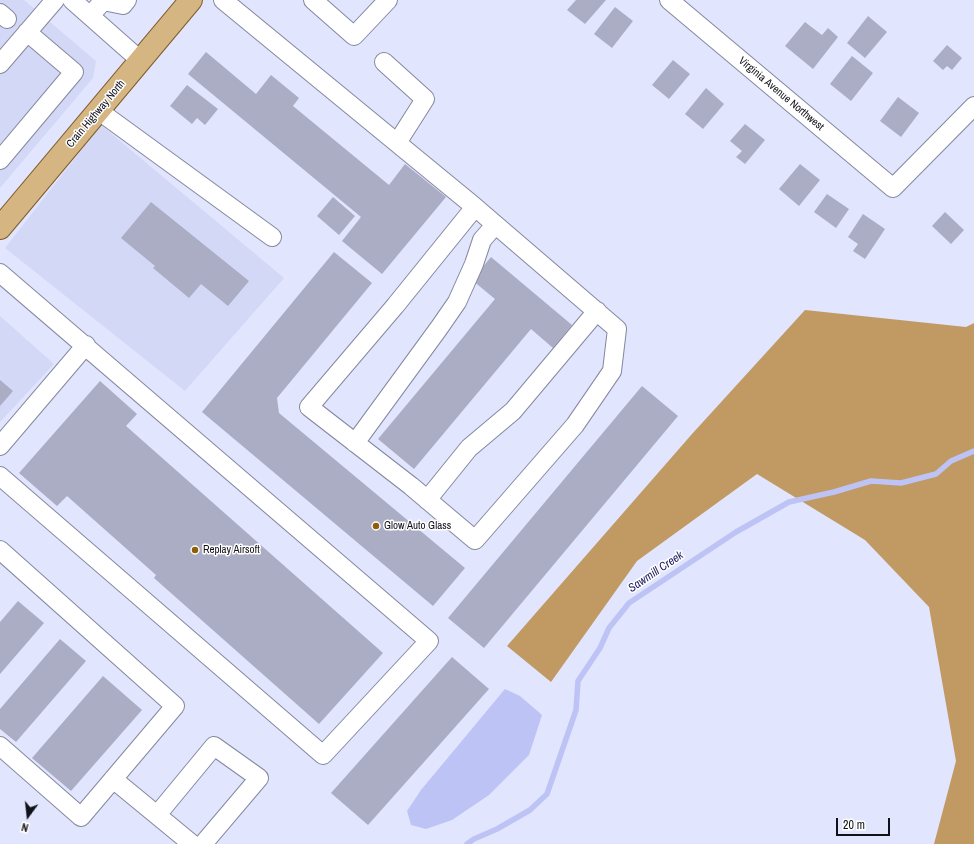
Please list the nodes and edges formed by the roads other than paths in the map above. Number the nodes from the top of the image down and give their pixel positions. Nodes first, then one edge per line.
1 (55, 0) edge
2 (72, 0) edge
3 (127, 0) edge
4 (191, 0) edge
5 (224, 0) edge
6 (313, 0) edge
7 (388, 0) edge
8 (672, 1) edge
9 (90, 16) junction
10 (27, 32) junction
11 (141, 61) junction
12 (384, 62) dead end
13 (0, 64) edge
14 (974, 106) edge
15 (99, 111) junction
16 (397, 143) junction
17 (0, 160) edge
18 (475, 207) junction
19 (495, 225) junction
20 (0, 228) edge
21 (272, 237) dead end
22 (0, 273) edge
23 (597, 311) junction
24 (86, 345) junction
25 (355, 443) junction
26 (0, 446) edge
27 (0, 476) edge
28 (428, 500) junction
29 (0, 550) edge
30 (0, 746) edge
31 (113, 779) junction
32 (157, 815) junction
33 (192, 844) edge
34 (203, 844) edge

1 - 10 street
2 - 9 street
3 - 9 street
4 - 11 main road, Crain Highway North
5 - 16 street
6 - 7 street
8 - 14 street, Virginia Avenue Northwest
9 - 11 street
10 - 13 street
10 - 17 street
11 - 15 main road, Crain Highway North
12 - 16 street
15 - 20 main road, Crain Highway North
15 - 21 street
16 - 18 street
18 - 19 street
18 - 25 street
19 - 23 street
19 - 25 street
22 - 24 street
23 - 28 street
23 - 28 street
24 - 26 street
24 - 27 street
25 - 28 street
29 - 31 street
30 - 31 street
31 - 32 street
32 - 33 street
32 - 34 street

